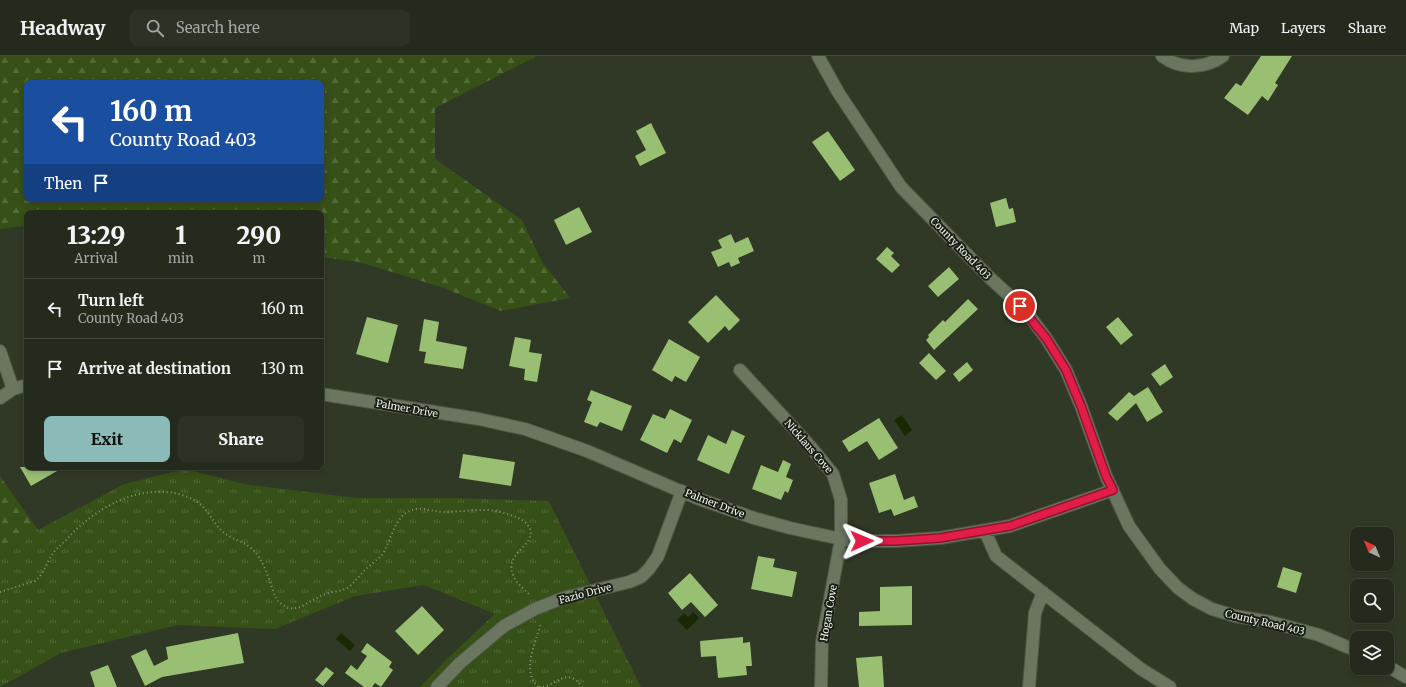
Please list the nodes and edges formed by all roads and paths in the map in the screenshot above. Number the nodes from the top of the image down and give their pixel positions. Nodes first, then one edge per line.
1 (818, 56) edge
2 (1162, 56) edge
3 (1222, 56) edge
4 (0, 351) edge
5 (740, 370) dead end
6 (24, 386) edge
7 (13, 389) junction
8 (324, 394) edge
9 (0, 398) edge
10 (1113, 490) junction
11 (682, 491) junction
12 (985, 531) junction
13 (841, 539) junction
14 (0, 592) edge
15 (1043, 592) junction
16 (530, 595) dead end
17 (541, 623) dead end
18 (1350, 648) edge
19 (1394, 670) edge
20 (1406, 677) edge
21 (437, 687) edge
22 (539, 687) edge
23 (582, 687) edge
24 (821, 687) edge
25 (1029, 687) edge
26 (1170, 687) edge

1 - 10 street, County Road 403
2 - 3 street
4 - 7 street
5 - 13 street, Nicklaus Cove
6 - 7 street
7 - 9 street
8 - 11 street, Palmer Drive
10 - 12 street, Palmer Drive
10 - 18 street, County Road 403
11 - 13 street, Palmer Drive
11 - 21 street, Fazio Drive
12 - 13 street, Palmer Drive
12 - 15 street
13 - 24 street, Hogan Cove
14 - 16 path
15 - 25 street
15 - 26 street
17 - 22 path
19 - 20 street
22 - 23 path

